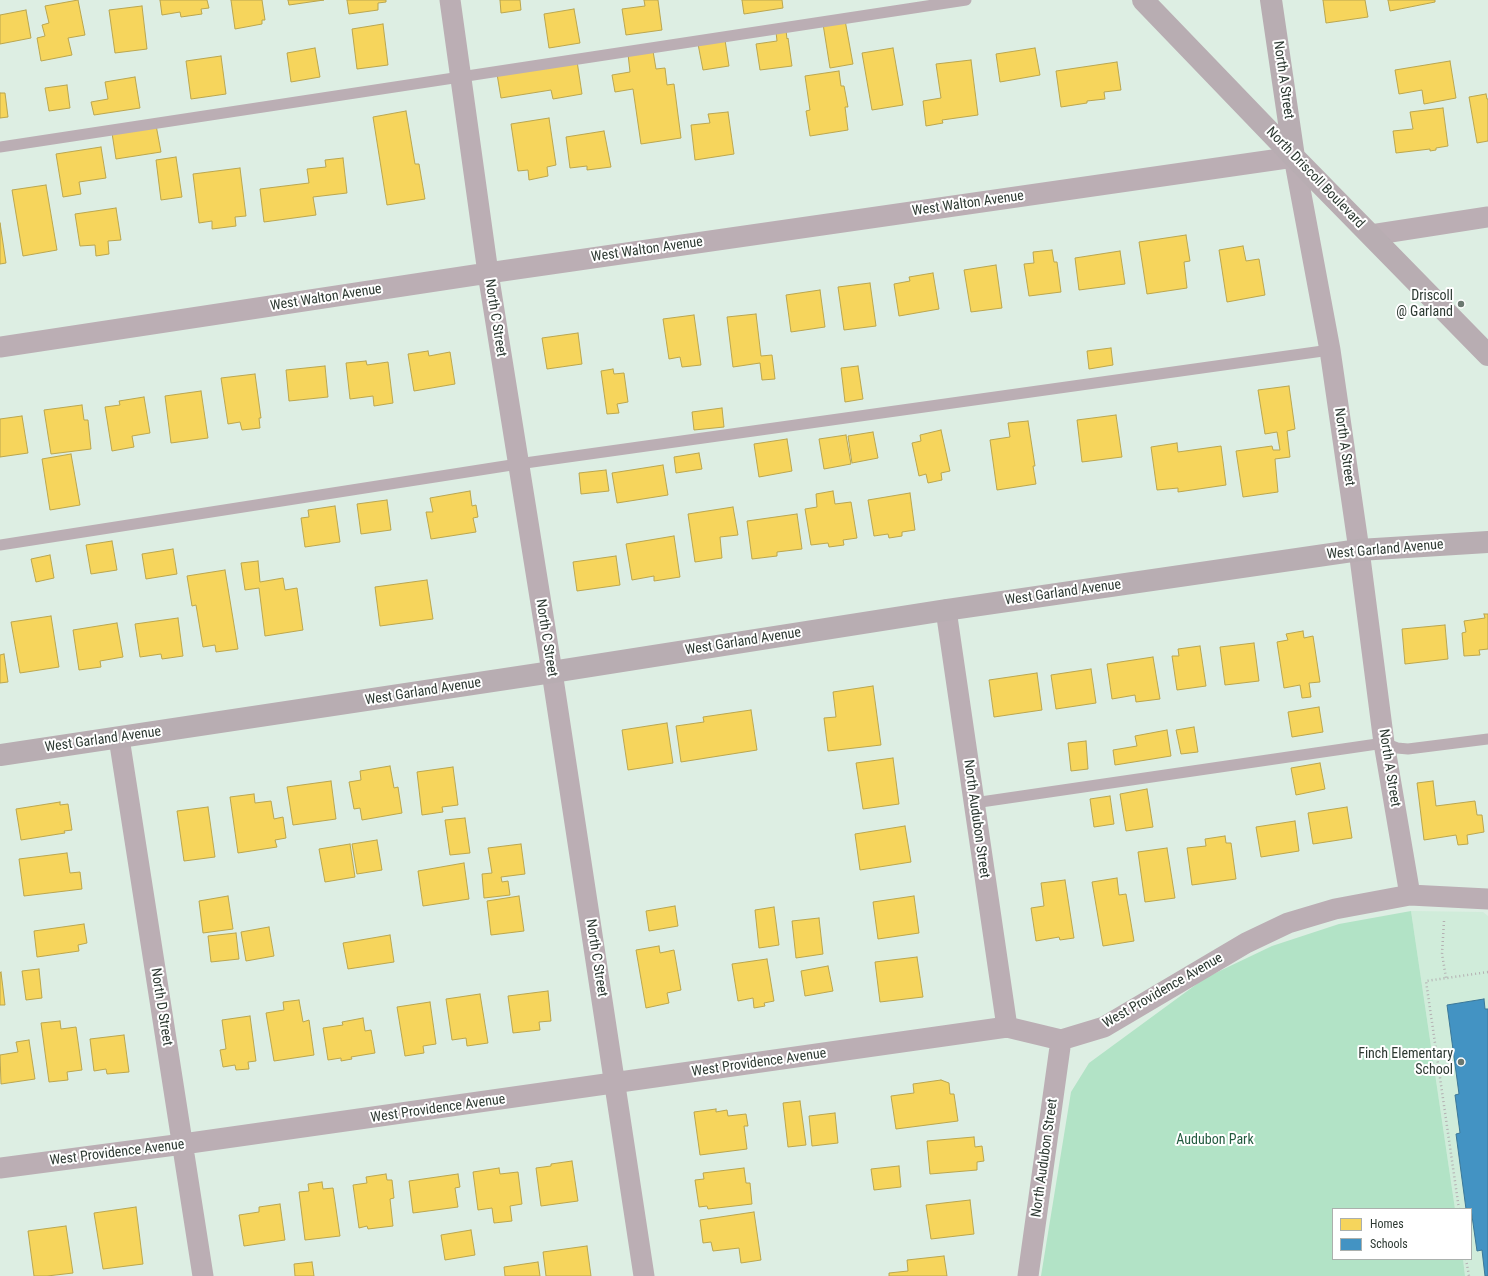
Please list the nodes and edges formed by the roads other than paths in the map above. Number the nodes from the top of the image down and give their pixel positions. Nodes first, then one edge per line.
1 (450, 0) edge
2 (966, 0) edge
3 (1144, 0) edge
4 (1271, 0) edge
5 (460, 77) junction
6 (0, 147) edge
7 (1294, 157) junction
8 (1488, 217) edge
9 (1371, 235) junction
10 (488, 273) junction
11 (0, 347) edge
12 (1330, 350) junction
13 (1488, 355) edge
14 (518, 464) junction
15 (1488, 542) edge
16 (0, 545) edge
17 (1359, 550) junction
18 (946, 610) junction
19 (552, 672) junction
20 (119, 738) junction
21 (1488, 739) edge
22 (1384, 742) junction
23 (0, 755) edge
24 (974, 803) junction
25 (1410, 895) junction
26 (1488, 899) edge
27 (1007, 1027) junction
28 (1061, 1040) junction
29 (615, 1084) junction
30 (183, 1144) junction
31 (0, 1168) edge
32 (203, 1276) edge
33 (644, 1276) edge
34 (1028, 1276) edge

1 - 5 street, North C Street
2 - 5 lane
3 - 7 street, North Driscoll Boulevard
4 - 7 street, North A Street
5 - 6 lane
5 - 10 street, North C Street
7 - 9 street, North Driscoll Boulevard
7 - 10 street, West Walton Avenue
7 - 12 street, North A Street
8 - 9 street
9 - 13 street, North Driscoll Boulevard
10 - 11 street, West Walton Avenue
10 - 14 street, North C Street
12 - 14 lane
12 - 17 street, North A Street
14 - 16 lane
14 - 19 street, North C Street
15 - 17 street, West Garland Avenue
17 - 18 street, West Garland Avenue
17 - 22 street, North A Street
18 - 19 street, West Garland Avenue
18 - 24 street, North Audubon Street
19 - 20 street, West Garland Avenue
19 - 29 street, North C Street
20 - 23 street, West Garland Avenue
20 - 30 street, North D Street
21 - 22 lane
22 - 24 lane
22 - 25 street, North A Street
24 - 27 street, North Audubon Street
25 - 26 street, West Providence Avenue
25 - 28 street, West Providence Avenue
27 - 28 street, West Providence Avenue
27 - 29 street, West Providence Avenue
28 - 34 street, North Audubon Street
29 - 30 street, West Providence Avenue
29 - 33 street, North C Street
30 - 31 street, West Providence Avenue
30 - 32 street, North D Street

